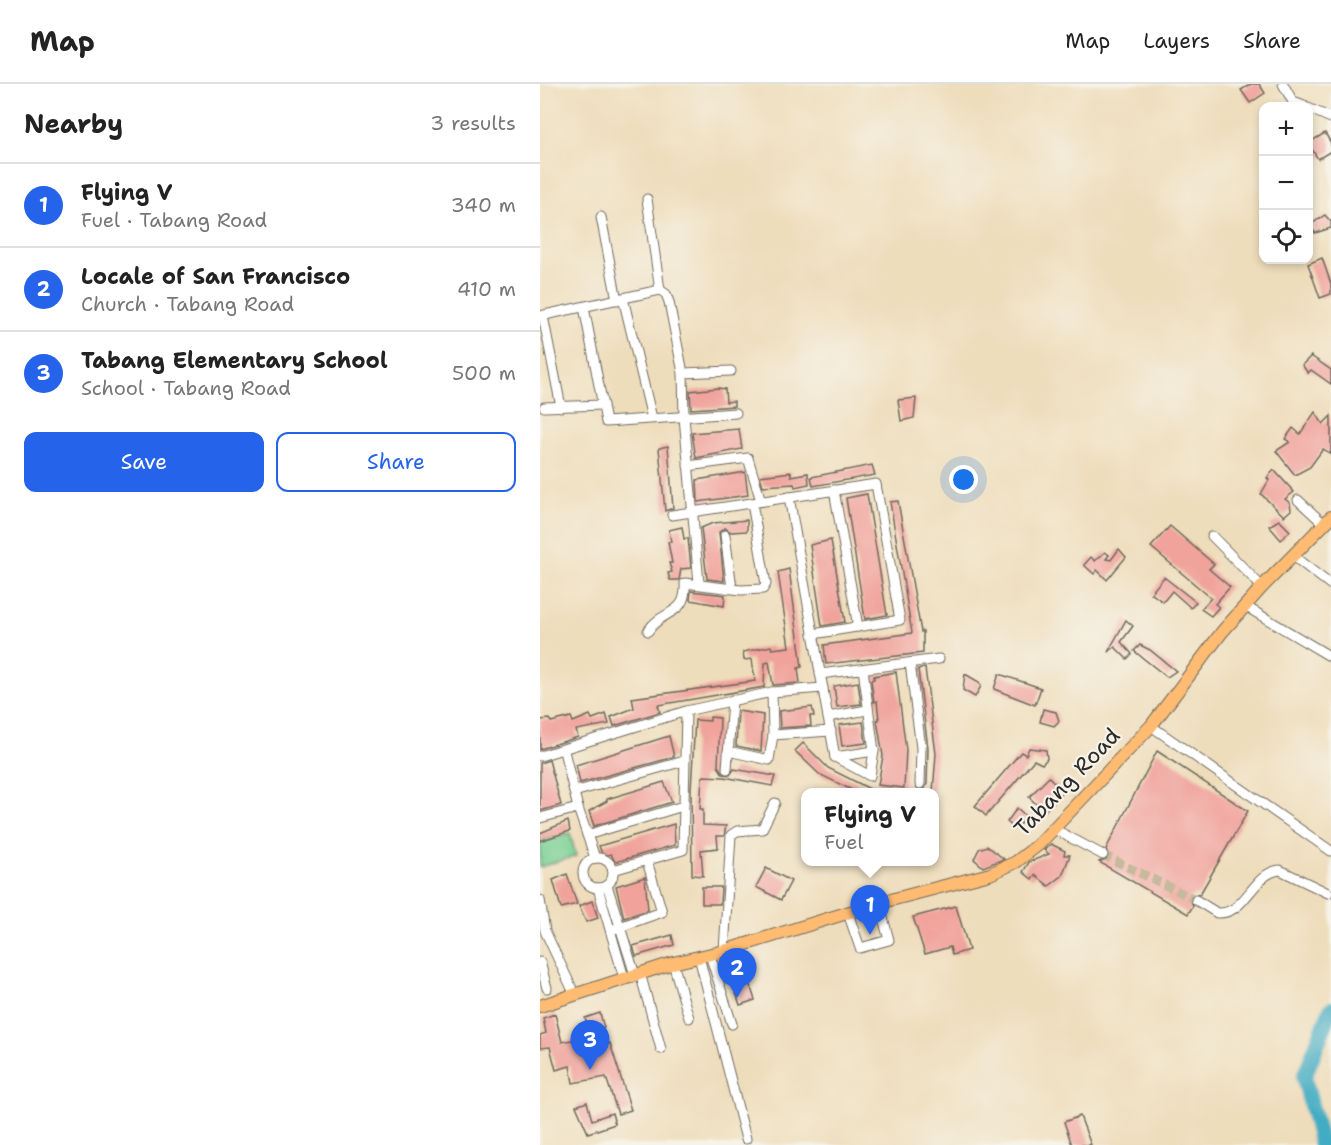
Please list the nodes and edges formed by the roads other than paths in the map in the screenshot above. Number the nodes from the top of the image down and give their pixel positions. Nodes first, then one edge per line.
1 (1283, 84) edge
2 (1293, 102) edge
3 (1313, 110) edge
4 (1331, 118) edge
5 (648, 198) dead end
6 (601, 217) dead end
7 (660, 290) junction
8 (620, 299) junction
9 (584, 307) junction
10 (542, 316) edge
11 (552, 358) junction
12 (540, 360) edge
13 (731, 370) dead end
14 (683, 373) junction
15 (603, 405) junction
16 (544, 407) dead end
17 (561, 407) junction
18 (736, 413) dead end
19 (684, 417) junction
20 (652, 418) junction
21 (688, 466) junction
22 (834, 490) junction
23 (789, 497) junction
24 (1298, 500) dead end
25 (757, 502) junction
26 (692, 512) junction
27 (672, 515) dead end
28 (1328, 521) edge
29 (725, 535) dead end
30 (1212, 536) dead end
31 (1293, 556) junction
32 (699, 583) junction
33 (1331, 585) edge
34 (1262, 586) junction
35 (732, 588) junction
36 (1245, 606) junction
37 (858, 627) junction
38 (648, 631) dead end
39 (813, 634) junction
40 (1331, 657) edge
41 (939, 659) dead end
42 (910, 663) junction
43 (863, 669) junction
44 (820, 674) junction
45 (823, 688) junction
46 (772, 692) junction
47 (732, 700) junction
48 (867, 710) junction
49 (686, 711) junction
50 (828, 717) junction
51 (1151, 726) junction
52 (831, 731) junction
53 (773, 735) junction
54 (564, 751) junction
55 (874, 751) junction
56 (728, 752) junction
57 (540, 756) edge
58 (835, 757) junction
59 (684, 761) junction
60 (727, 769) dead end
61 (920, 784) dead end
62 (574, 792) junction
63 (775, 803) dead end
64 (683, 806) junction
65 (578, 808) junction
66 (540, 818) edge
67 (1054, 829) junction
68 (588, 835) junction
69 (1331, 850) edge
70 (1103, 855) tunnel mouth
71 (595, 858) junction
72 (647, 861) junction
73 (613, 870) junction
74 (602, 886) junction
75 (1328, 893) dead end
76 (540, 900) edge
77 (1196, 900) tunnel mouth
78 (879, 903) junction
79 (848, 913) junction
80 (616, 928) junction
81 (724, 951) junction
82 (704, 956) junction
83 (540, 962) edge
84 (673, 963) junction
85 (633, 975) junction
86 (547, 988) dead end
87 (575, 995) junction
88 (540, 1006) edge
89 (689, 1018) dead end
90 (732, 1024) dead end
91 (661, 1049) dead end
92 (746, 1139) dead end

1 - 2 street
3 - 4 street
5 - 7 street
6 - 8 street
7 - 8 street
7 - 14 street
8 - 9 street
8 - 20 street
9 - 10 street
9 - 15 street
10 - 11 street
11 - 12 street
11 - 17 street
13 - 14 street
14 - 19 street
15 - 17 street
15 - 20 street
16 - 17 street
18 - 19 street
19 - 20 street
19 - 21 street
21 - 25 street
21 - 26 street
22 - 23 street
22 - 37 street
22 - 37 street
23 - 25 street
23 - 39 street
24 - 28 street
25 - 26 street
25 - 35 street
26 - 27 street
26 - 32 street
28 - 31 main road, Tabang Road
29 - 35 street
30 - 34 street
31 - 33 street
31 - 34 main road, Tabang Road
32 - 35 street
32 - 38 street
34 - 36 main road, Tabang Road
36 - 40 street
36 - 51 main road, Tabang Road
37 - 39 street
39 - 44 street
41 - 42 street
42 - 43 street
42 - 61 street
43 - 44 street
43 - 48 street
44 - 45 street
45 - 46 street
45 - 50 street
46 - 47 street
46 - 53 street
47 - 49 street
47 - 56 street
48 - 50 street
48 - 55 street
49 - 54 street
49 - 59 street
50 - 52 street
51 - 67 main road, Tabang Road
51 - 69 street
52 - 53 street
52 - 58 street
53 - 56 street
54 - 57 street
54 - 62 street
55 - 58 street
55 - 58 street
56 - 60 street
59 - 62 street
59 - 64 street
62 - 65 street
63 - 81 street
64 - 68 street
64 - 72 street
65 - 66 street
65 - 68 street
67 - 70 street
67 - 78 main road, Tabang Road
68 - 71 street
71 - 73 street
71 - 74 street
72 - 73 street
72 - 80 street
73 - 74 street
74 - 80 street
75 - 77 street
76 - 87 street
78 - 79 main road, Tabang Road
78 - 79 street
79 - 81 main road, Tabang Road
80 - 85 street
81 - 82 main road, Tabang Road
82 - 84 main road, Tabang Road
82 - 90 street
82 - 92 street
83 - 86 street
84 - 85 main road, Tabang Road
84 - 89 street
85 - 87 main road, Tabang Road
85 - 91 street
87 - 88 main road, Tabang Road

